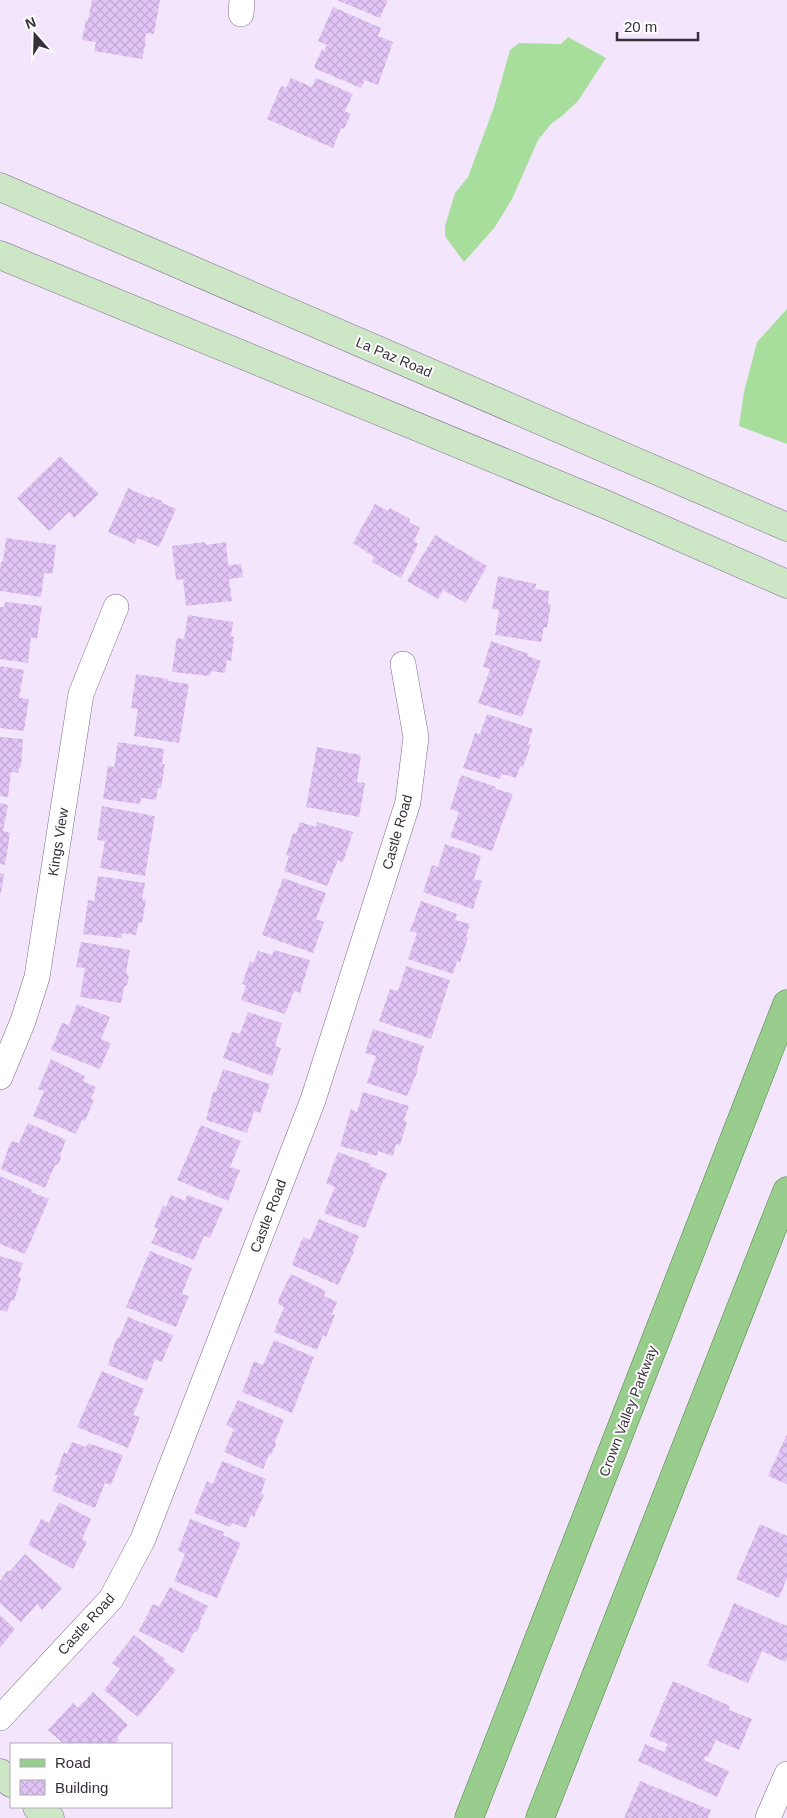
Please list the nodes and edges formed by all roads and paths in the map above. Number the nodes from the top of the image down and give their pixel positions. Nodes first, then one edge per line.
1 (0, 187) edge
2 (0, 255) edge
3 (787, 527) edge
4 (787, 584) edge
5 (116, 607) dead end
6 (403, 664) dead end
7 (787, 1004) edge
8 (0, 1077) edge
9 (787, 1191) edge
10 (0, 1718) edge
11 (0, 1773) edge
12 (787, 1774) edge
13 (10, 1782) edge
14 (38, 1808) edge
15 (50, 1818) edge
16 (469, 1818) edge
17 (540, 1818) edge
18 (768, 1818) edge

1 - 3 main road, La Paz Road
2 - 4 main road
5 - 8 street, Kings View
6 - 10 street, Castle Road
7 - 16 main road, Crown Valley Parkway
9 - 17 main road
11 - 13 main road
12 - 18 street
14 - 15 main road

